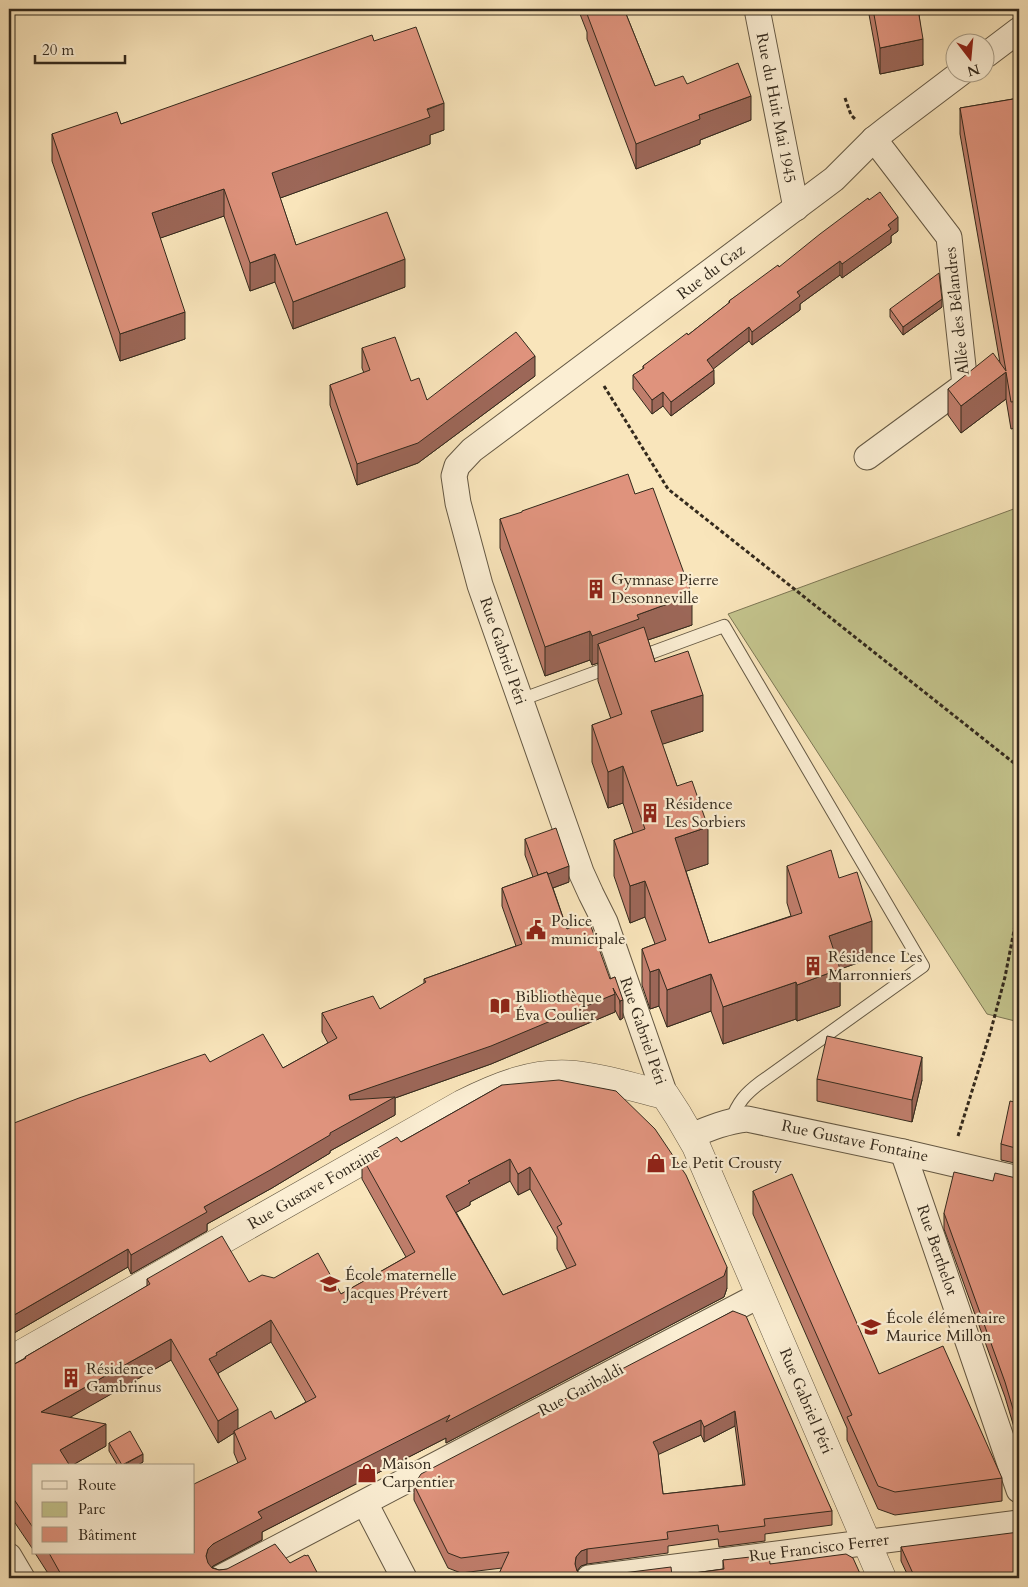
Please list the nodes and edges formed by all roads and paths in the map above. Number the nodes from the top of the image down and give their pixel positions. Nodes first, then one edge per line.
1 (757, 9) edge
2 (1019, 30) edge
3 (996, 47) edge
4 (949, 82) edge
5 (874, 139) junction
6 (796, 208) junction
7 (589, 362) junction
8 (867, 457) dead end
9 (457, 466) joint
10 (520, 700) junction
11 (1019, 767) edge
12 (1019, 905) edge
13 (664, 1095) junction
14 (731, 1121) junction
15 (691, 1136) junction
16 (903, 1152) junction
17 (950, 1162) junction
18 (1019, 1179) edge
19 (760, 1295) junction
20 (9, 1361) edge
21 (1019, 1490) edge
22 (365, 1503) junction
23 (1019, 1523) edge
24 (867, 1542) junction
25 (9, 1556) edge
26 (22, 1578) edge
27 (220, 1578) edge
28 (404, 1578) edge
29 (589, 1578) edge
30 (882, 1578) edge

1 - 6 street, Rue du Huit Mai 1945
2 - 3 street
4 - 5 street, Rue du Gaz
5 - 6 street, Rue du Gaz
5 - 8 street, Allée des Bélandres
6 - 7 street, Rue du Gaz
7 - 9 street, Rue du Gaz
7 - 11 path
9 - 10 street, Rue Gabriel Péri
10 - 13 street, Rue Gabriel Péri
10 - 14 lane
12 - 17 path
13 - 15 street, Rue Gabriel Péri
13 - 20 street, Rue Gustave Fontaine
14 - 15 street, Rue Gustave Fontaine
14 - 16 street, Rue Gustave Fontaine
15 - 19 street, Rue Gabriel Péri
16 - 17 street, Rue Gustave Fontaine
16 - 21 street, Rue Berthelot
17 - 18 street, Rue Gustave Fontaine
19 - 22 street, Rue Garibaldi
19 - 24 street, Rue Gabriel Péri
22 - 27 street, Rue Garibaldi
22 - 28 street
23 - 24 street, Rue Francisco Ferrer
24 - 29 street, Rue Francisco Ferrer
24 - 30 street, Rue Gabriel Péri
25 - 26 street

